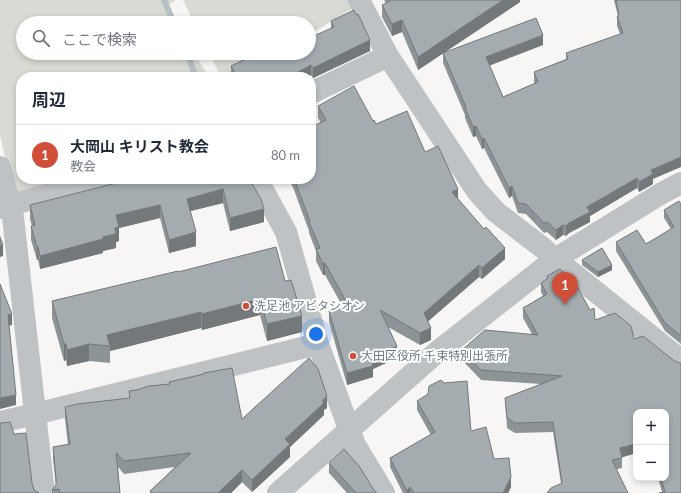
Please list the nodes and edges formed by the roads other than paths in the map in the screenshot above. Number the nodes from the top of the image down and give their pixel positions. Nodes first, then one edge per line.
1 (359, 0) edge
2 (388, 56) junction
3 (316, 91) edge
4 (0, 167) edge
5 (681, 183) edge
6 (86, 184) edge
7 (261, 184) edge
8 (5, 206) edge
9 (556, 259) junction
10 (318, 344) junction
11 (681, 360) edge
12 (35, 414) junction
13 (0, 422) edge
14 (349, 430) junction
15 (44, 493) edge
16 (278, 493) edge
17 (384, 493) edge

1 - 2 street
2 - 3 street
2 - 9 street
4 - 8 street
5 - 9 street
6 - 8 street
7 - 10 street
8 - 12 street
9 - 11 street
9 - 14 street
10 - 12 street
10 - 14 street
12 - 13 street
12 - 15 street
14 - 16 street
14 - 17 street

